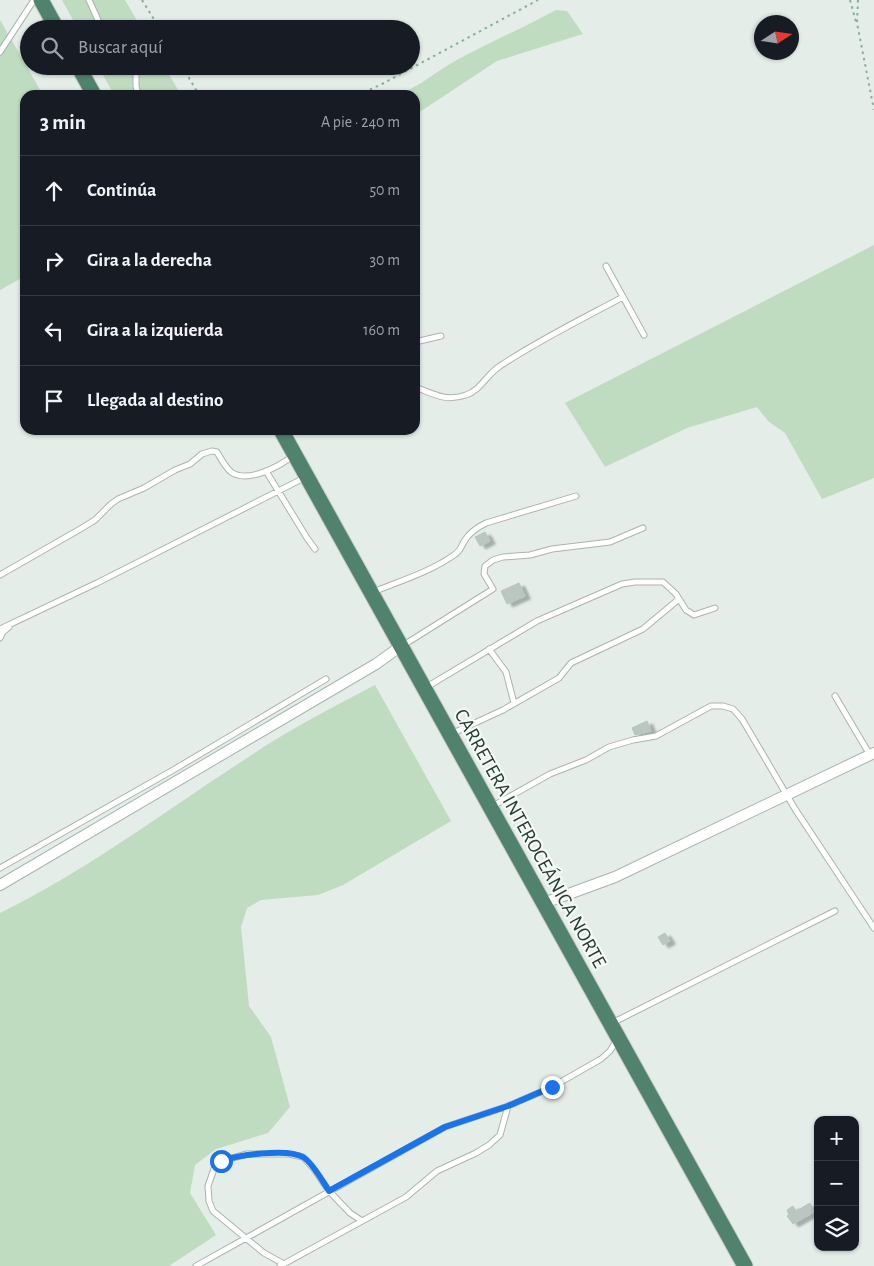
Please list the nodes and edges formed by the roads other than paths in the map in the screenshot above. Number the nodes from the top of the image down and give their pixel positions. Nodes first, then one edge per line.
1 (34, 0) edge
2 (41, 0) edge
3 (89, 0) edge
4 (21, 20) edge
5 (52, 20) edge
6 (98, 20) edge
7 (20, 21) edge
8 (0, 52) edge
9 (83, 75) edge
10 (136, 75) edge
11 (91, 90) edge
12 (137, 90) edge
13 (606, 266) dead end
14 (623, 297) junction
15 (441, 336) dead end
16 (644, 336) dead end
17 (420, 341) edge
18 (420, 389) edge
19 (284, 435) edge
20 (295, 455) junction
21 (266, 471) junction
22 (307, 477) junction
23 (279, 491) junction
24 (576, 496) dead end
25 (643, 528) dead end
26 (315, 549) dead end
27 (0, 575) edge
28 (372, 593) junction
29 (679, 599) junction
30 (715, 608) dead end
31 (15, 621) junction
32 (0, 628) edge
33 (0, 638) edge
34 (401, 646) junction
35 (489, 649) junction
36 (326, 679) dead end
37 (424, 688) junction
38 (835, 696) dead end
39 (514, 703) junction
40 (450, 735) junction
41 (872, 754) edge
42 (788, 795) junction
43 (490, 807) junction
44 (0, 868) edge
45 (0, 885) edge
46 (544, 904) junction
47 (834, 911) dead end
48 (874, 928) edge
49 (611, 1024) junction
50 (618, 1037) junction
51 (508, 1106) junction
52 (329, 1191) junction
53 (362, 1221) junction
54 (245, 1238) junction
55 (282, 1265) edge
56 (196, 1266) edge
57 (745, 1266) edge

1 - 4 lane
2 - 5 highway
3 - 6 lane
7 - 8 lane
9 - 11 highway
10 - 12 lane
13 - 14 lane
14 - 16 lane
14 - 18 lane
15 - 17 lane
19 - 20 highway, CARRETERA INTEROCEÁNICA NORTE
20 - 21 lane
20 - 22 highway, CARRETERA INTEROCEÁNICA NORTE
21 - 23 lane
21 - 27 lane
22 - 23 lane
22 - 28 highway, CARRETERA INTEROCEÁNICA NORTE
23 - 26 lane
23 - 31 lane
24 - 28 lane
25 - 34 lane
28 - 34 highway, CARRETERA INTEROCEÁNICA NORTE
29 - 30 lane
29 - 35 lane
29 - 39 lane
31 - 32 lane
31 - 33 lane
34 - 37 highway, CARRETERA INTEROCEÁNICA NORTE
34 - 45 street
35 - 37 lane
35 - 39 lane
36 - 44 lane
37 - 40 highway, CARRETERA INTEROCEÁNICA NORTE
38 - 41 lane
39 - 40 lane
40 - 43 highway, CARRETERA INTEROCEÁNICA NORTE
41 - 42 street
42 - 43 lane
42 - 46 street
42 - 48 lane
43 - 46 highway, CARRETERA INTEROCEÁNICA NORTE
46 - 49 highway, CARRETERA INTEROCEÁNICA NORTE
47 - 49 lane
49 - 50 highway, CARRETERA INTEROCEÁNICA NORTE
50 - 51 lane
50 - 57 highway, CARRETERA INTEROCEÁNICA NORTE
51 - 52 lane
51 - 53 lane
52 - 53 lane
52 - 54 lane
52 - 54 lane
53 - 55 lane
54 - 55 lane
54 - 56 lane

